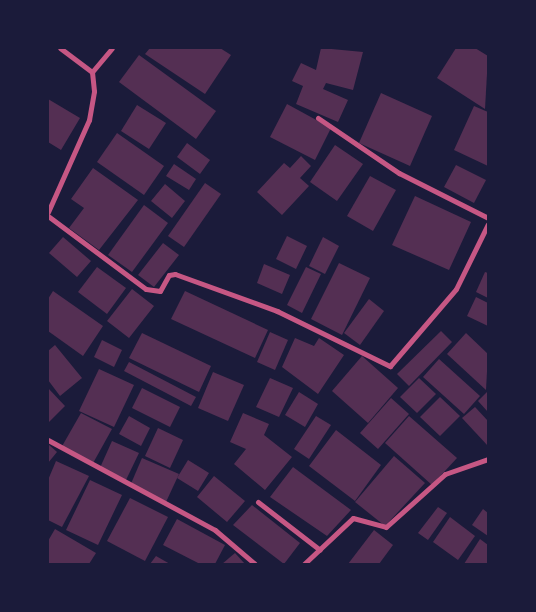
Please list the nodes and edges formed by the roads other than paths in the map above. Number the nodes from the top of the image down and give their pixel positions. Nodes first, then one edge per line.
1 (60, 48) edge
2 (112, 48) edge
3 (92, 72) junction
4 (318, 118) dead end
5 (48, 214) edge
6 (488, 218) edge
7 (488, 224) edge
8 (48, 440) edge
9 (488, 458) edge
10 (258, 502) dead end
11 (320, 550) junction
12 (255, 564) edge
13 (304, 564) edge

1 - 3 street
2 - 3 street
3 - 5 street
4 - 6 street
5 - 7 street
8 - 12 street
9 - 11 street
10 - 11 street
11 - 13 street

